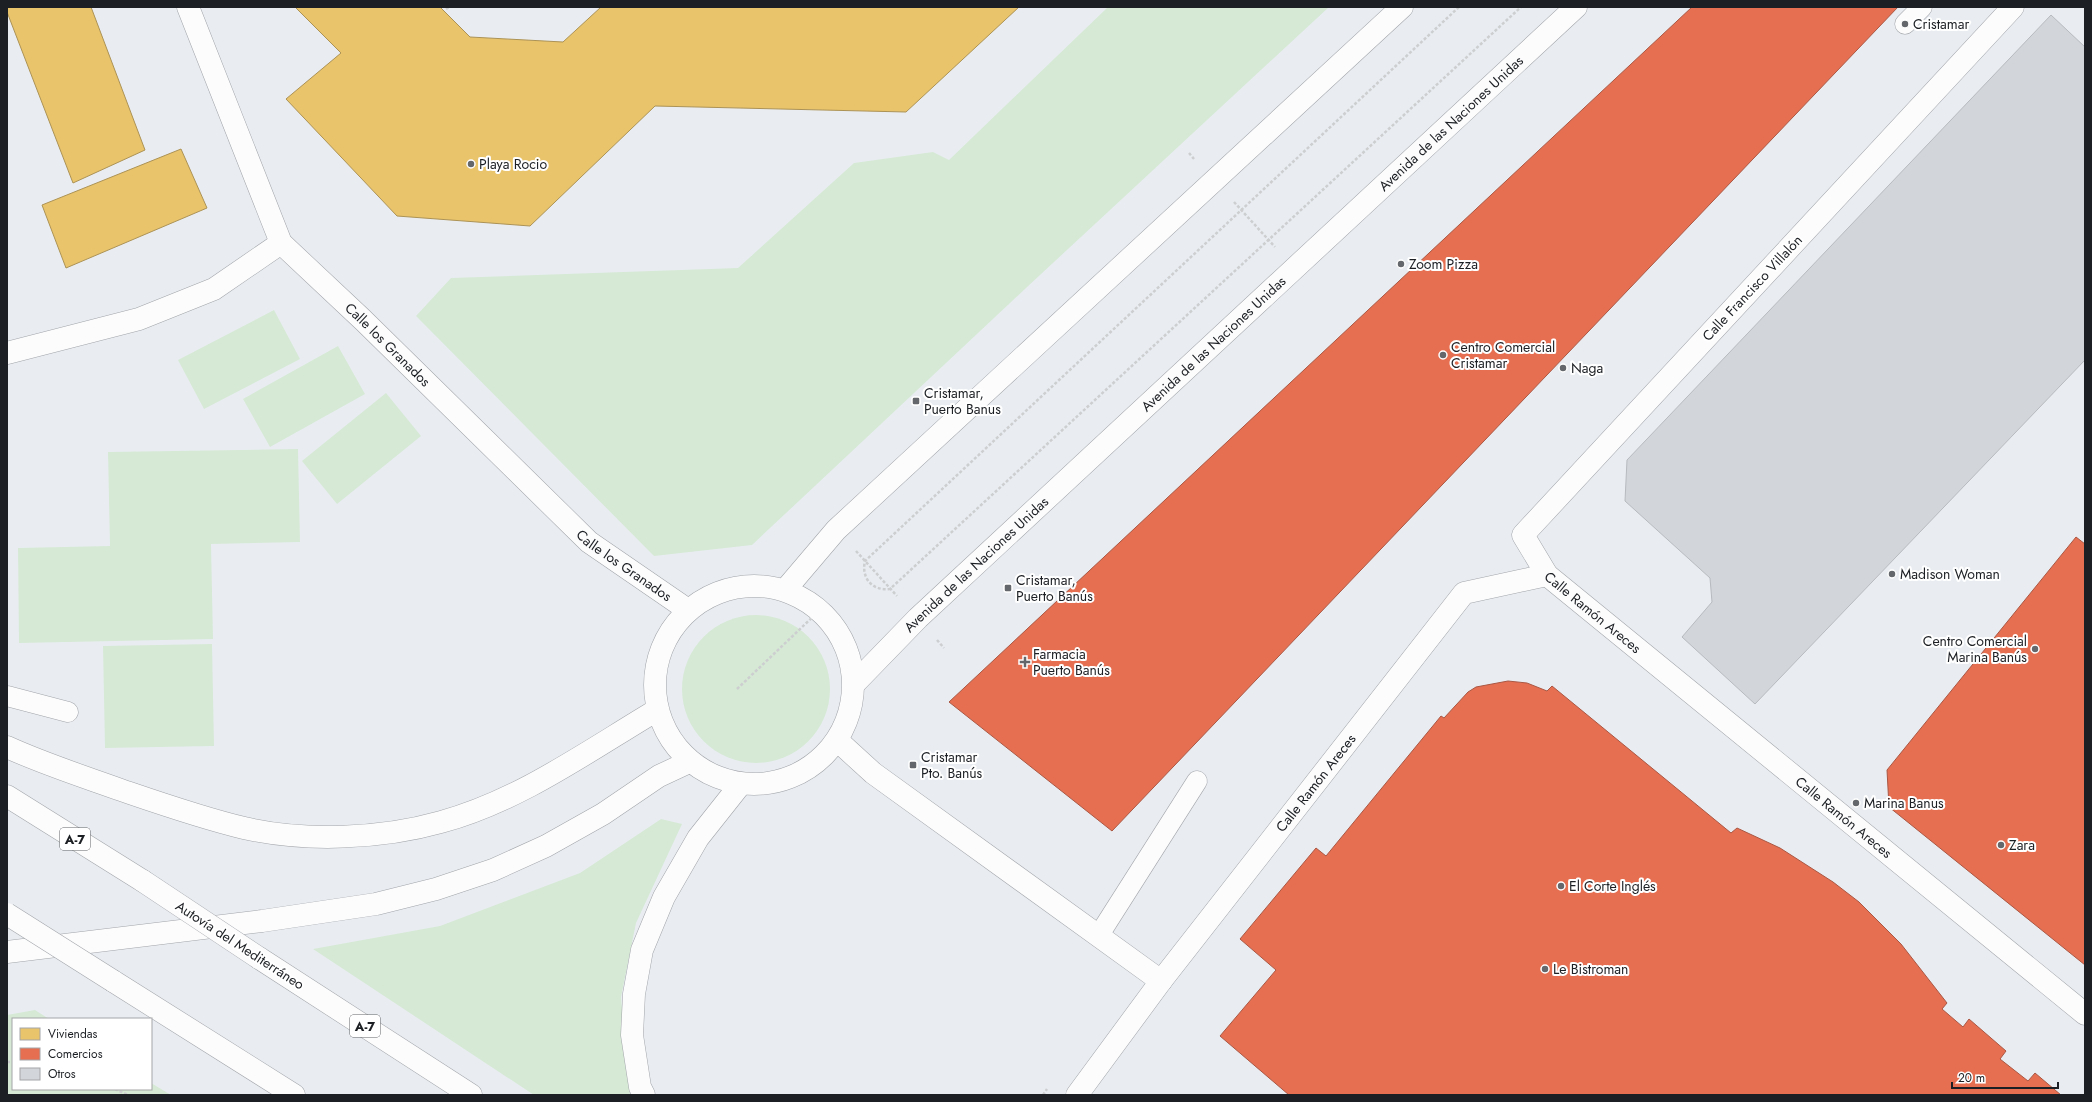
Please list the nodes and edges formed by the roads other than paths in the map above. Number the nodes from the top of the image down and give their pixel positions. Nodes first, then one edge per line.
1 (188, 7) edge
2 (1402, 7) edge
3 (1576, 7) edge
4 (1922, 7) edge
5 (2014, 7) edge
6 (1905, 24) dead end
7 (281, 243) junction
8 (7, 353) edge
9 (1547, 576) junction
10 (785, 590) junction
11 (688, 610) junction
12 (854, 684) junction
13 (7, 696) edge
14 (657, 710) junction
15 (68, 712) dead end
16 (838, 741) junction
17 (7, 747) edge
18 (689, 762) junction
19 (1197, 781) dead end
20 (740, 785) junction
21 (7, 796) edge
22 (7, 914) edge
23 (1099, 935) junction
24 (7, 952) edge
25 (1161, 981) junction
26 (2085, 1014) edge
27 (294, 1095) edge
28 (471, 1095) edge
29 (644, 1095) edge
30 (1077, 1095) edge

1 - 7 main road, Calle los Granados
2 - 10 main road
3 - 12 main road, Avenida de las Naciones Unidas
4 - 6 lane
5 - 9 main road, Calle Francisco Villalón
7 - 8 main road
7 - 11 main road, Calle los Granados
9 - 25 main road, Calle Ramón Areces
9 - 26 main road, Calle Ramón Areces
10 - 11 main road
10 - 12 main road
11 - 14 main road
12 - 16 main road
13 - 15 lane
14 - 17 main road
14 - 18 main road
16 - 20 main road
16 - 23 main road
18 - 20 main road
18 - 24 main road
19 - 23 lane
20 - 29 main road
21 - 28 main road, Autovía del Mediterráneo / A-7, bridge
22 - 27 main road, bridge
23 - 25 main road
25 - 30 main road, Calle Ramón Areces

